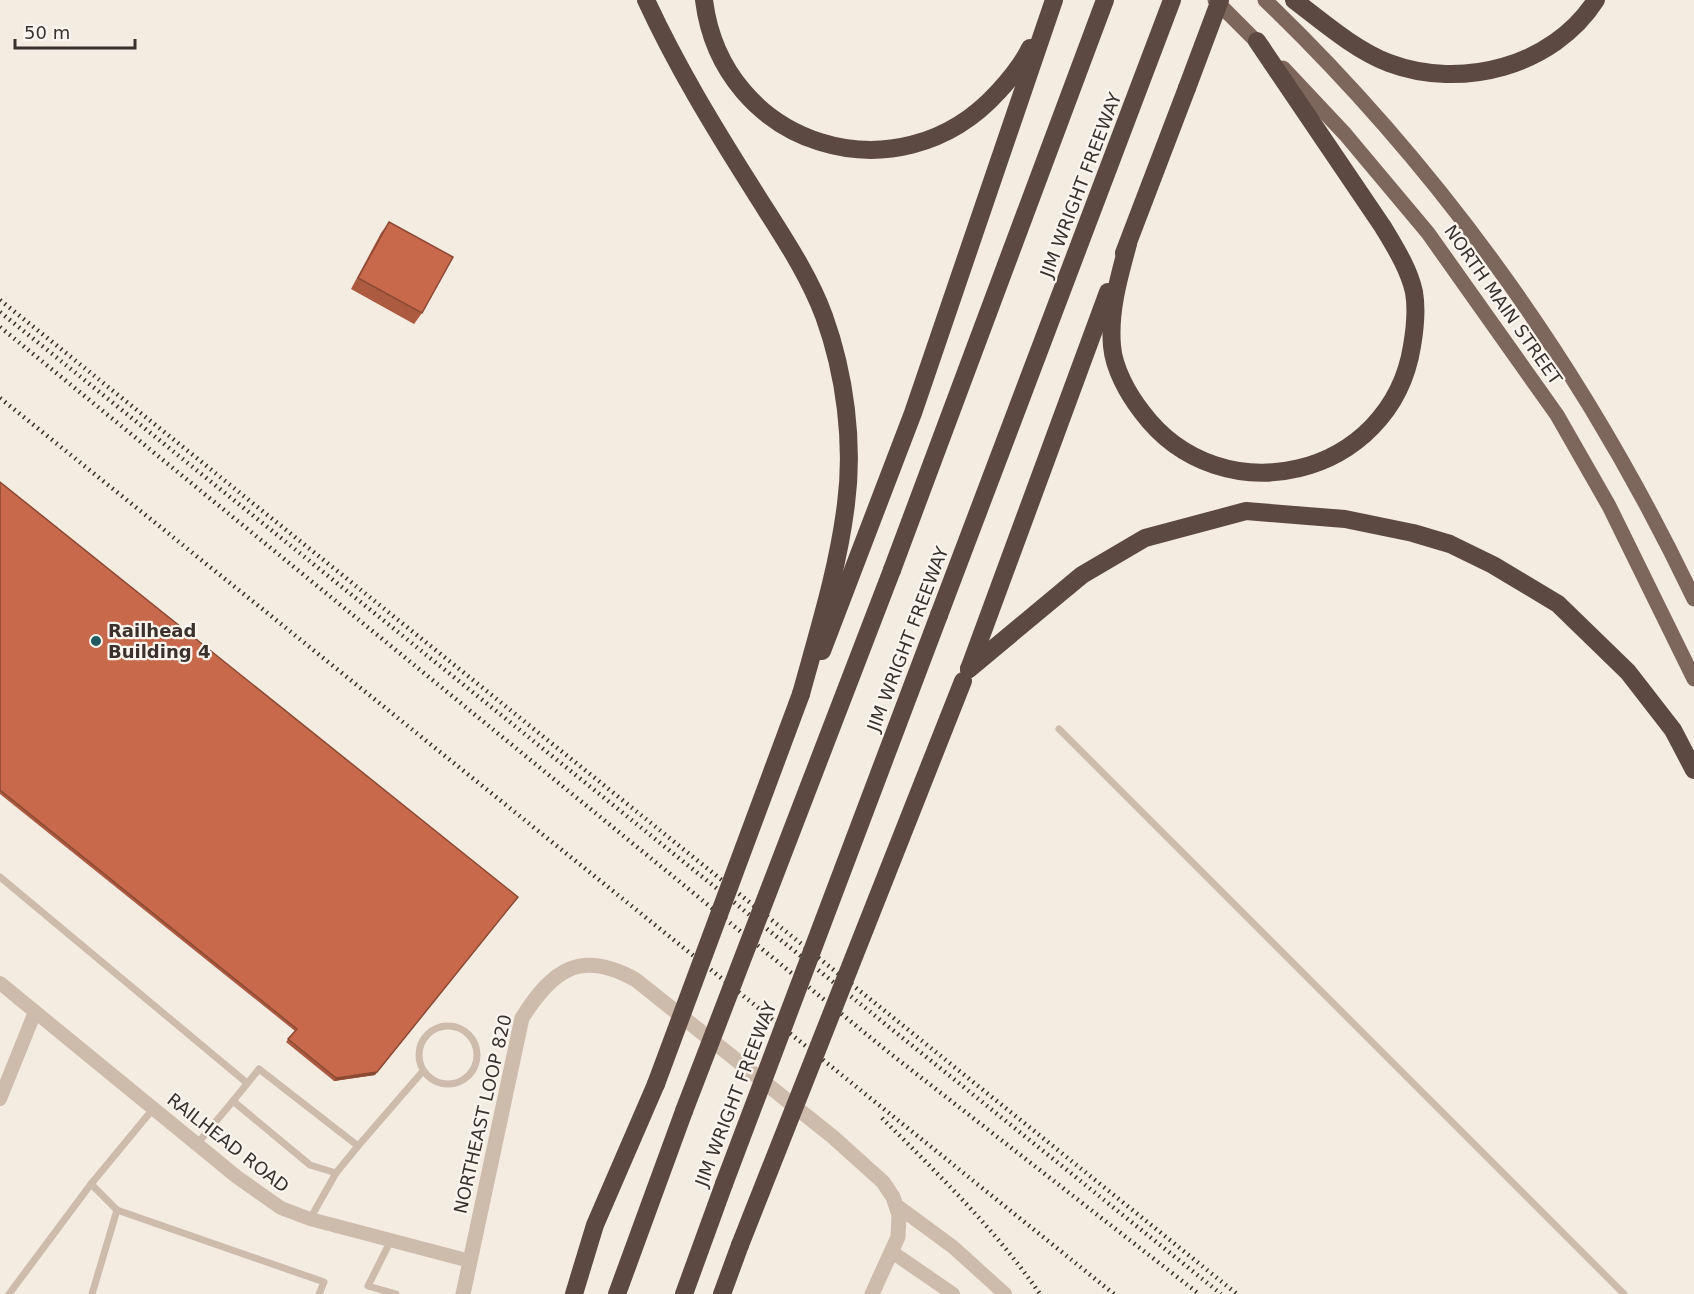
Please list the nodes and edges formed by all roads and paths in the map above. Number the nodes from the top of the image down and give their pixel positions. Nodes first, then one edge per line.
1 (646, 0) edge
2 (704, 0) edge
3 (1052, 0) edge
4 (1105, 0) edge
5 (1172, 0) edge
6 (1215, 0) edge
7 (1220, 0) edge
8 (1265, 0) edge
9 (1294, 0) edge
10 (1596, 0) edge
11 (1257, 41) junction
12 (1128, 244) junction
13 (1694, 599) edge
14 (966, 675) junction
15 (1694, 679) edge
16 (801, 694) junction
17 (1059, 729) dead end
18 (1694, 770) edge
19 (0, 877) edge
20 (0, 983) edge
21 (35, 1012) junction
22 (423, 1071) junction
23 (247, 1083) junction
24 (0, 1099) edge
25 (232, 1101) junction
26 (153, 1109) junction
27 (197, 1144) junction
28 (358, 1146) junction
29 (336, 1173) junction
30 (91, 1184) junction
31 (896, 1205) junction
32 (117, 1210) junction
33 (310, 1219) junction
34 (391, 1240) junction
35 (892, 1252) junction
36 (470, 1262) junction
37 (9, 1294) edge
38 (92, 1294) edge
39 (319, 1294) edge
40 (396, 1294) edge
41 (463, 1294) edge
42 (574, 1294) edge
43 (617, 1294) edge
44 (684, 1294) edge
45 (722, 1294) edge
46 (872, 1294) edge
47 (953, 1294) edge
48 (1005, 1294) edge
49 (1624, 1294) edge

1 - 16 highway
2 - 3 highway
3 - 16 highway
4 - 43 highway, bridge
5 - 44 highway, JIM WRIGHT FREEWAY, bridge
6 - 11 main road, NORTH MAIN STREET
7 - 12 highway, bridge
8 - 13 main road, NORTH MAIN STREET
9 - 10 highway
11 - 12 highway
11 - 15 main road, NORTH MAIN STREET
12 - 14 highway
14 - 18 highway
14 - 45 highway, bridge
16 - 42 highway, bridge
17 - 49 lane
19 - 23 lane
20 - 21 street, RAILHEAD ROAD
21 - 24 street
21 - 26 street, RAILHEAD ROAD
22 - 22 lane
22 - 28 lane
23 - 25 lane
23 - 28 lane
25 - 27 lane
25 - 29 lane
26 - 27 street, RAILHEAD ROAD
26 - 30 lane
27 - 33 street, RAILHEAD ROAD
28 - 29 lane
29 - 33 lane
30 - 32 lane
30 - 37 lane
31 - 35 street, NORTHEAST LOOP 820
31 - 36 street, NORTHEAST LOOP 820
31 - 48 street
32 - 38 lane
32 - 39 lane
33 - 34 street, RAILHEAD ROAD
34 - 36 street, RAILHEAD ROAD
34 - 40 lane
35 - 46 street, NORTHEAST LOOP 820
35 - 47 street
36 - 41 street, NORTHEAST LOOP 820

